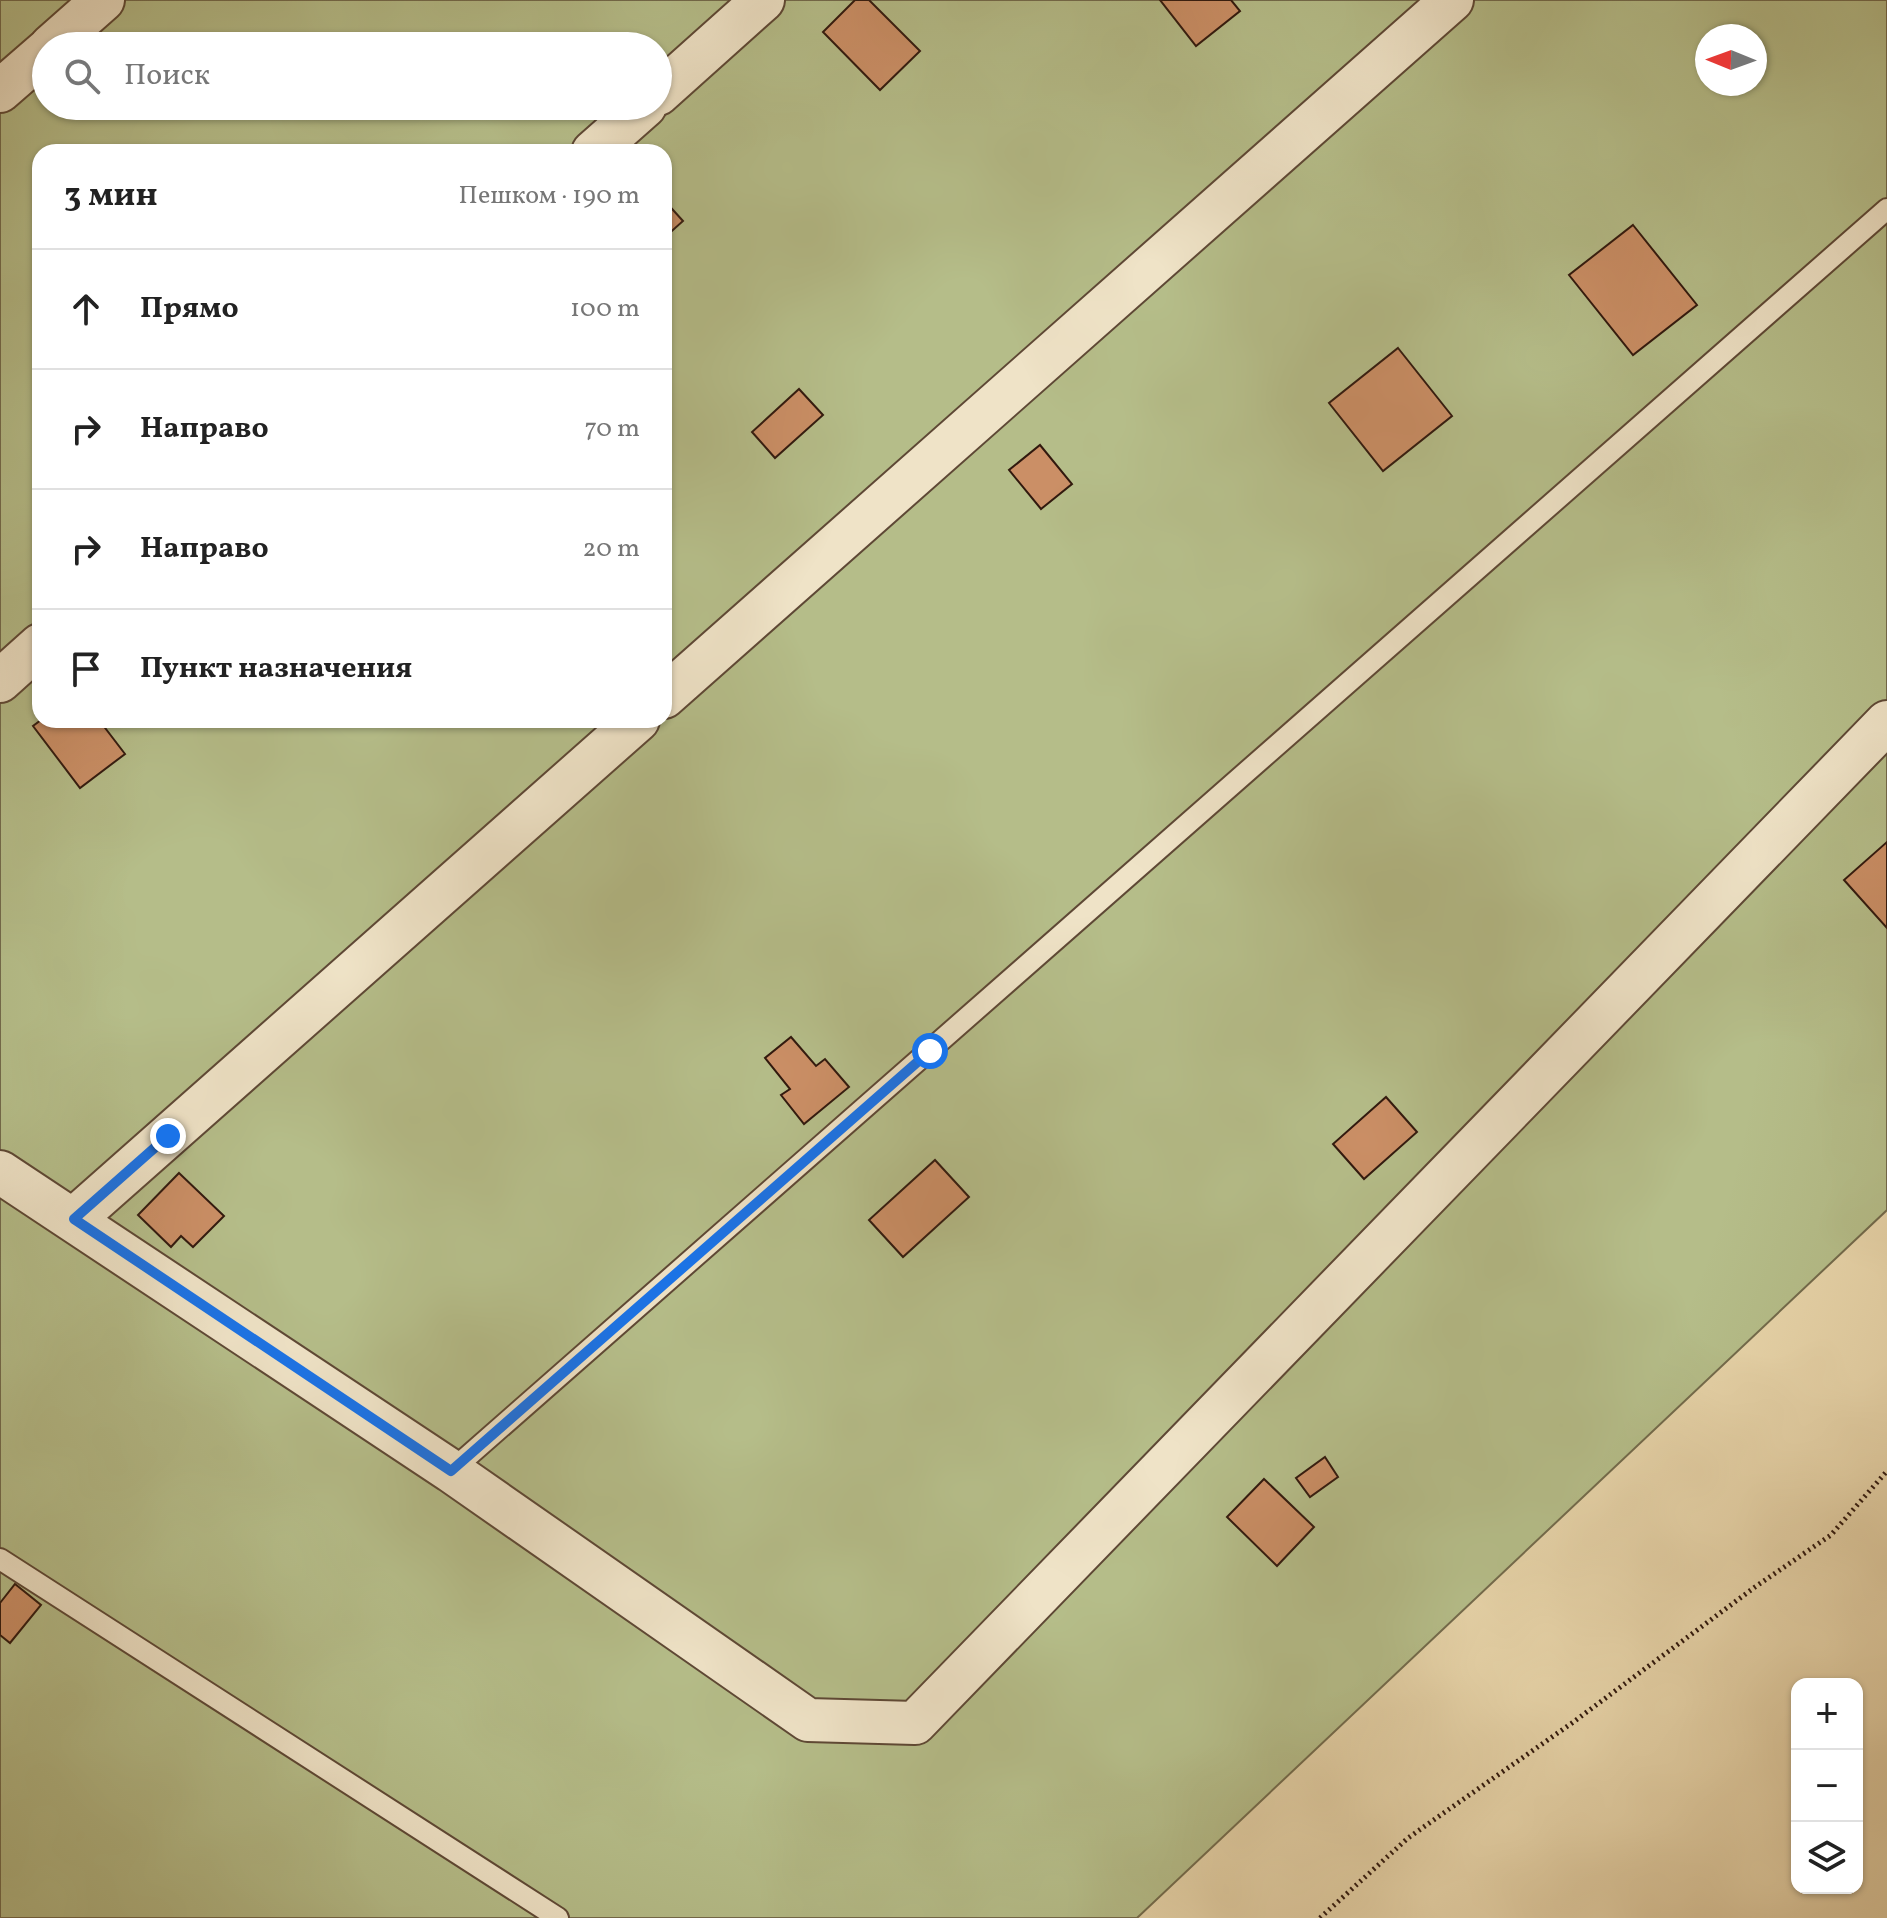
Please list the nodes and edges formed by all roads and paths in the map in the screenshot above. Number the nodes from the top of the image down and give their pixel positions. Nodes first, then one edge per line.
1 (103, 0) edge
2 (763, 0) edge
3 (1452, 0) edge
4 (67, 32) edge
5 (32, 63) edge
6 (672, 81) edge
7 (0, 91) edge
8 (629, 120) edge
9 (602, 144) edge
10 (1887, 209) edge
11 (32, 652) edge
12 (0, 681) edge
13 (672, 690) edge
14 (1887, 722) edge
15 (629, 728) edge
16 (0, 1172) edge
17 (74, 1219) junction
18 (451, 1471) junction
19 (1887, 1471) edge
20 (0, 1559) edge
21 (558, 1918) edge
22 (1320, 1918) edge

1 - 4 street
2 - 6 street
3 - 13 street
5 - 7 street
8 - 9 street
10 - 18 lane
11 - 12 street
14 - 18 street
15 - 17 street
16 - 17 street
17 - 18 street
19 - 22 path
20 - 21 lane

